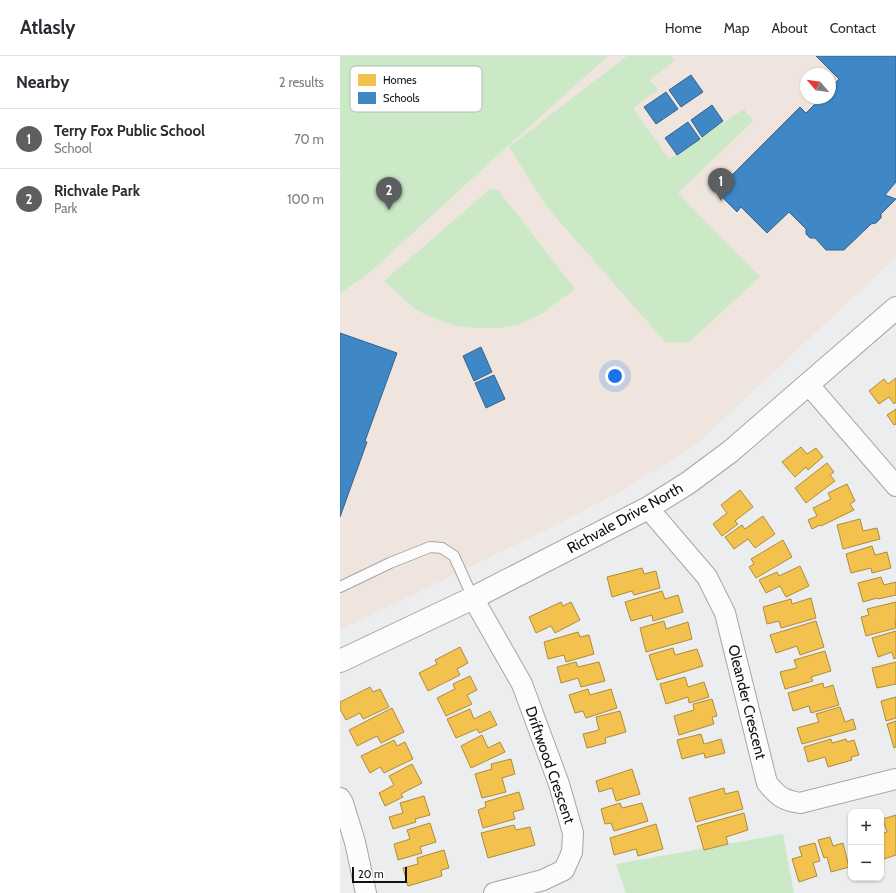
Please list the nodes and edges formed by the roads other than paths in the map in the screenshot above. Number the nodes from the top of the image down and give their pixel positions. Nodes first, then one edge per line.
1 (896, 308) edge
2 (808, 384) junction
3 (896, 486) edge
4 (648, 508) junction
5 (340, 587) edge
6 (473, 598) junction
7 (340, 660) edge
8 (896, 779) edge
9 (340, 798) edge
10 (366, 893) edge
11 (494, 893) edge

1 - 2 street, Richvale Drive North
2 - 3 street
2 - 4 street, Richvale Drive North
4 - 6 street, Richvale Drive North
4 - 8 street, Oleander Crescent
5 - 6 lane
6 - 7 street, Richvale Drive North
6 - 11 street, Driftwood Crescent
9 - 10 street

